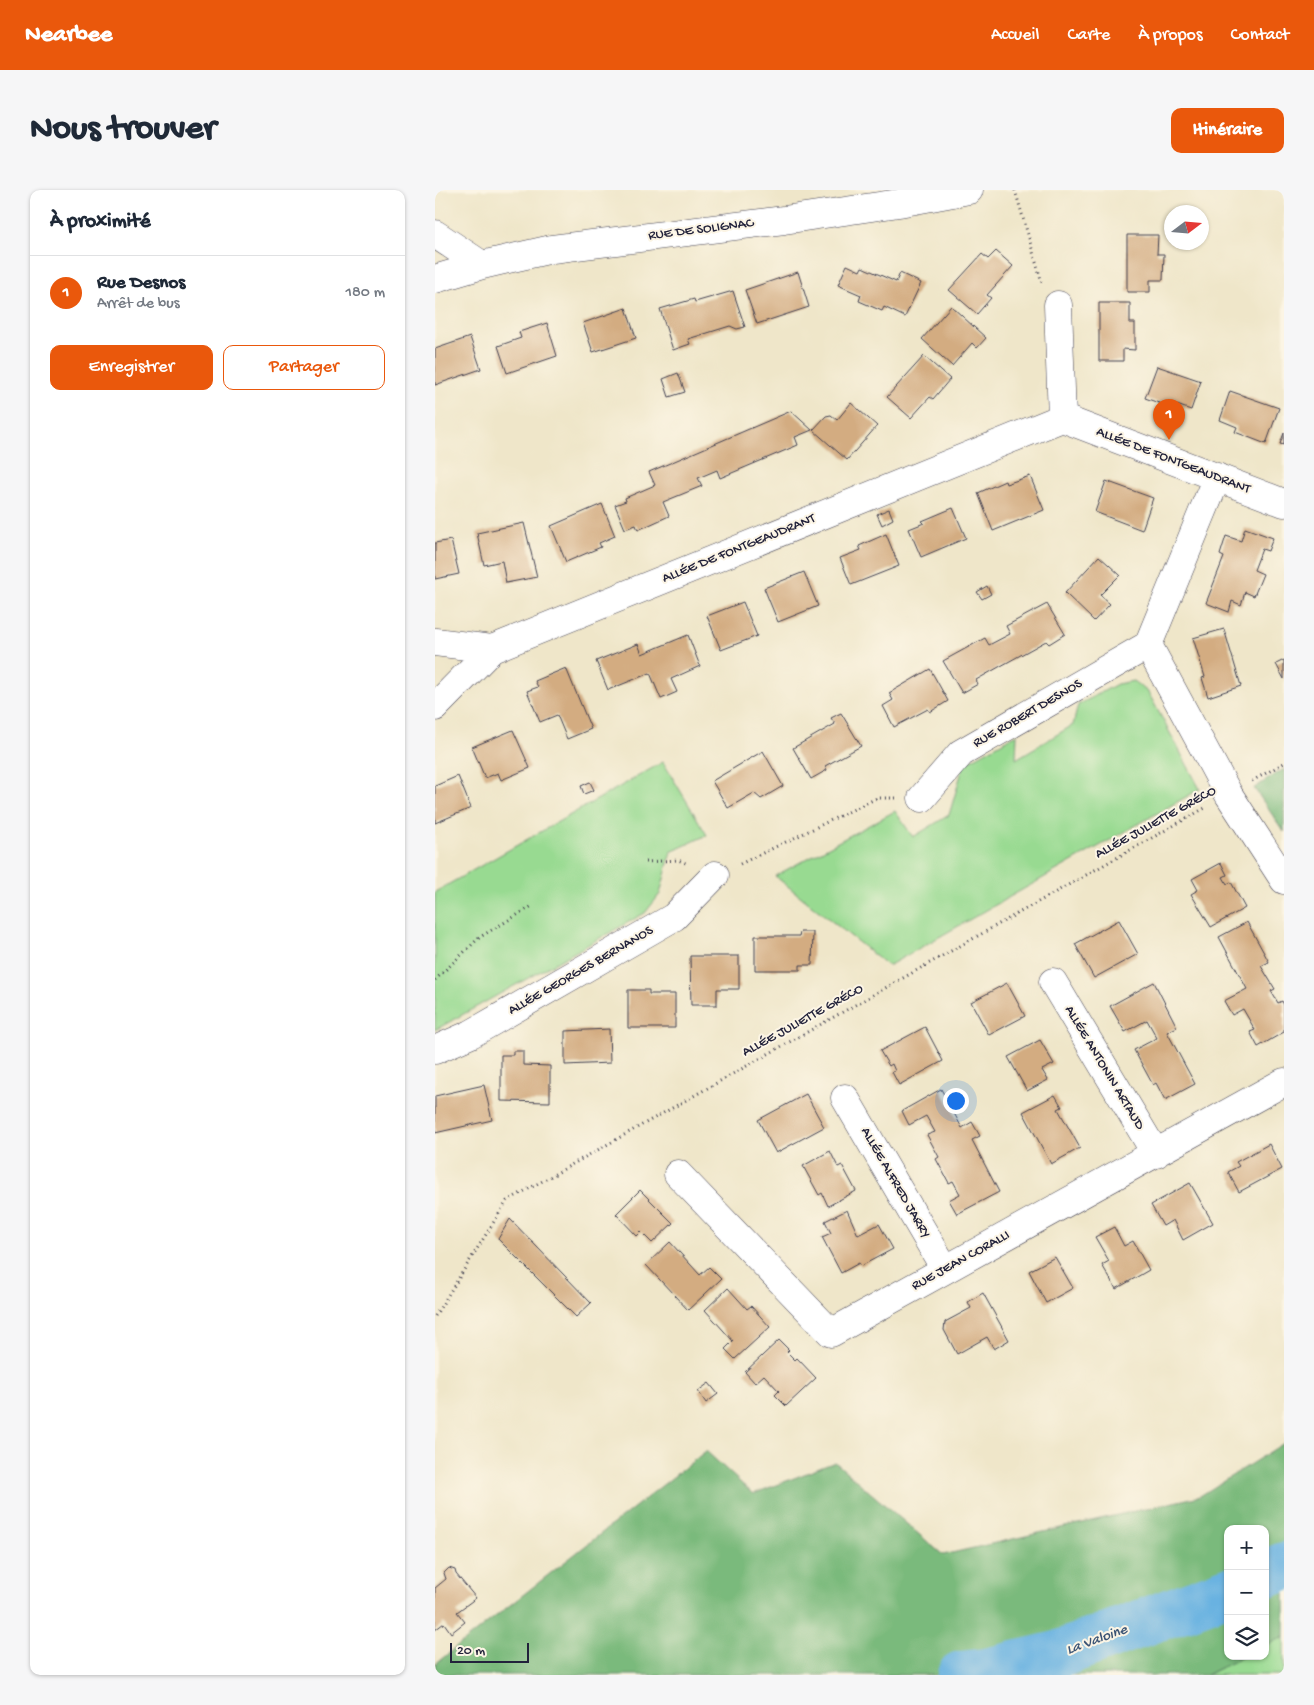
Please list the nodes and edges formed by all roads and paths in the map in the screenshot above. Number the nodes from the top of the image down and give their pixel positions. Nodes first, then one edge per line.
1 (969, 190) edge
2 (1015, 190) edge
3 (435, 234) edge
4 (482, 265) junction
5 (435, 280) edge
6 (1058, 305) joint
7 (1061, 418) junction
8 (1217, 477) junction
9 (1284, 503) edge
10 (435, 642) edge
11 (1148, 646) junction
12 (493, 649) junction
13 (435, 706) edge
14 (1284, 763) edge
15 (1229, 795) junction
16 (922, 798) joint
17 (645, 862) dead end
18 (715, 875) junction
19 (1284, 880) edge
20 (533, 905) dead end
21 (435, 980) edge
22 (1053, 982) dead end
23 (435, 1050) edge
24 (1284, 1082) edge
25 (845, 1098) dead end
26 (1156, 1154) junction
27 (678, 1174) dead end
28 (945, 1269) junction
29 (435, 1316) edge

1 - 4 street, RUE DE SOLIGNAC
2 - 6 path
3 - 4 street
4 - 5 street, RUE DE SOLIGNAC
6 - 7 street
7 - 8 street, ALLÉE DE FONTGEAUDRANT
7 - 12 street, ALLÉE DE FONTGEAUDRANT
8 - 9 street, ALLÉE DE FONTGEAUDRANT
8 - 11 street
10 - 12 street
11 - 15 street
11 - 16 street, RUE ROBERT DESNOS
12 - 13 street, ALLÉE DE FONTGEAUDRANT
14 - 15 path, ALLÉE JULIETTE GRÉCO
15 - 19 street
15 - 29 path, ALLÉE JULIETTE GRÉCO
16 - 18 path
17 - 18 path
18 - 23 street, ALLÉE GEORGES BERNANOS
20 - 21 path
22 - 26 street, ALLÉE ANTONIN ARTAUD
24 - 26 street, RUE JEAN CORALLI
25 - 28 street, ALLÉE ALFRED JARRY
26 - 28 street, RUE JEAN CORALLI
27 - 28 street, RUE JEAN CORALLI

